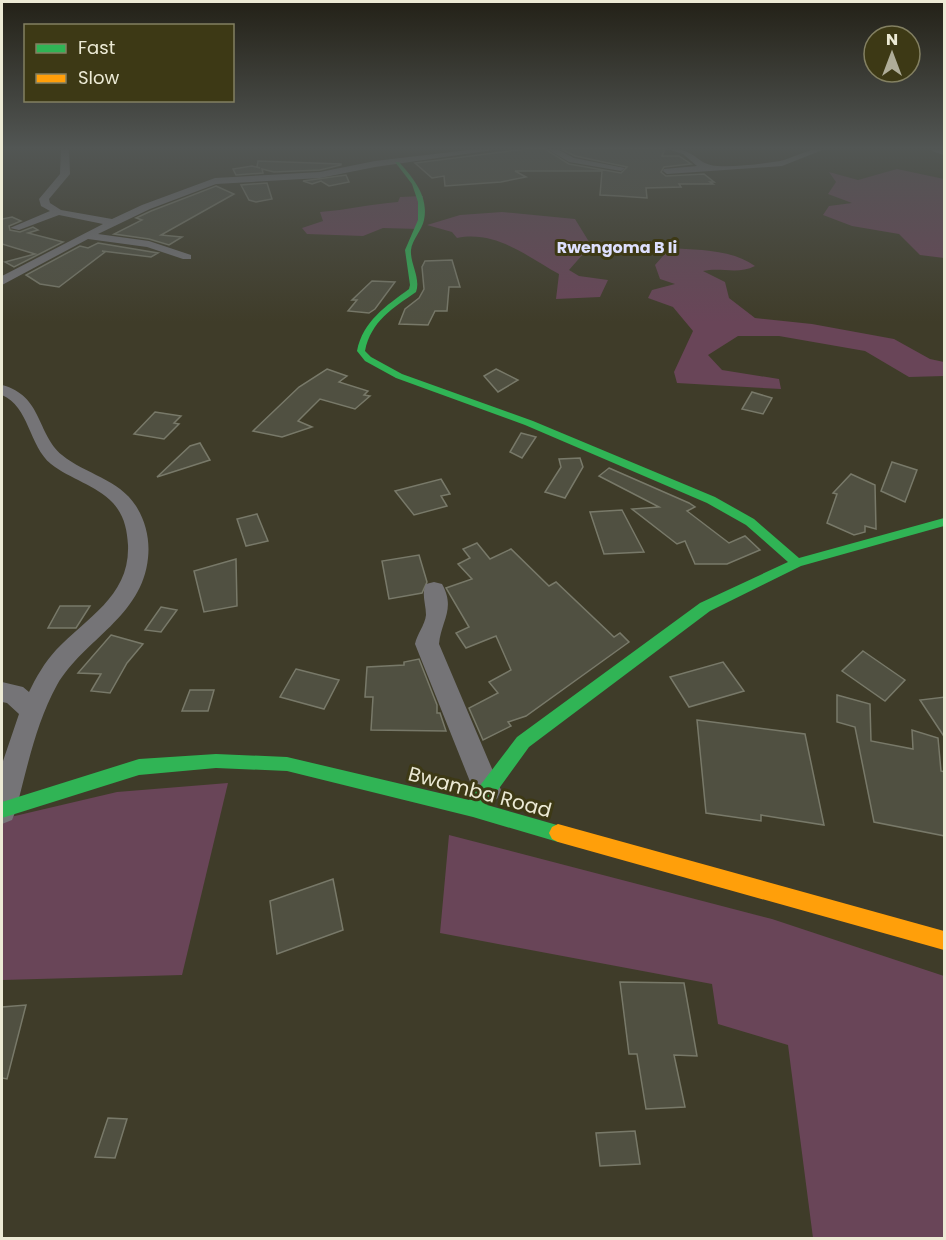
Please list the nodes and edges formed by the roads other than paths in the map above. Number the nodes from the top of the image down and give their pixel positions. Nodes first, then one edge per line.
1 (50, 207) edge
2 (149, 207) edge
3 (420, 207) edge
4 (58, 212) junction
5 (114, 223) junction
6 (15, 228) dead end
7 (86, 236) junction
8 (187, 257) dead end
9 (2, 281) edge
10 (2, 390) edge
11 (945, 522) edge
12 (796, 563) junction
13 (434, 590) dead end
14 (2, 692) edge
15 (33, 711) junction
16 (480, 799) junction
17 (2, 810) edge
18 (945, 941) edge

1 - 4 street
2 - 5 street
3 - 12 street
4 - 5 street
4 - 6 street
5 - 7 street
7 - 8 street
7 - 9 street
10 - 15 street
11 - 12 street
12 - 16 street
13 - 16 street
14 - 15 street
15 - 17 street
16 - 17 street, Bwamba Road
16 - 18 street, Bwamba Road

